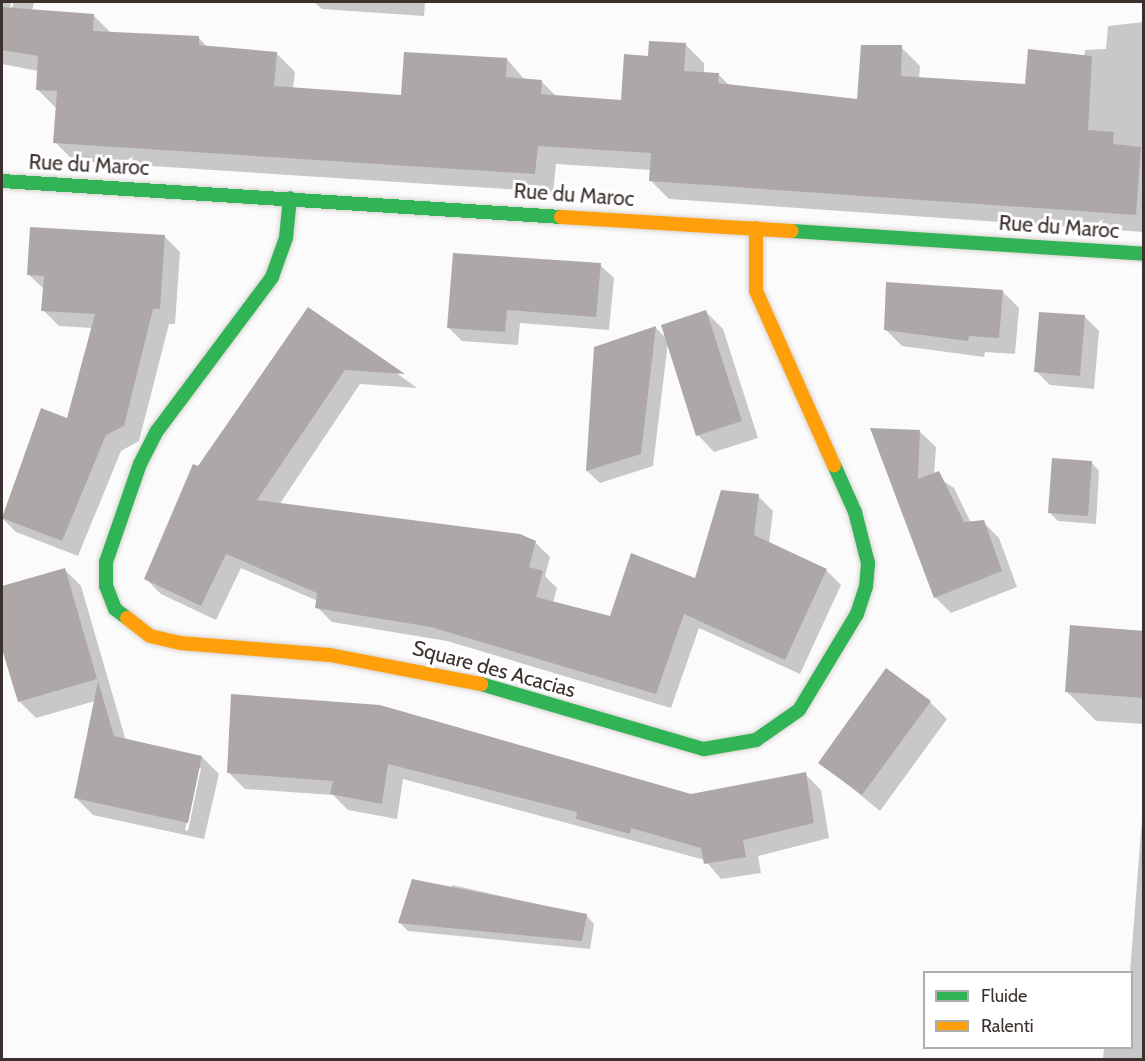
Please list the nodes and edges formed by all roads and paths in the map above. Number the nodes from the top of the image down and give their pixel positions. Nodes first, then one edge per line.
1 (2, 181) edge
2 (290, 198) junction
3 (756, 228) junction
4 (1143, 254) edge

1 - 2 street, Rue du Maroc
2 - 3 street, Rue du Maroc
2 - 3 street, Square des Acacias
3 - 4 street, Rue du Maroc

